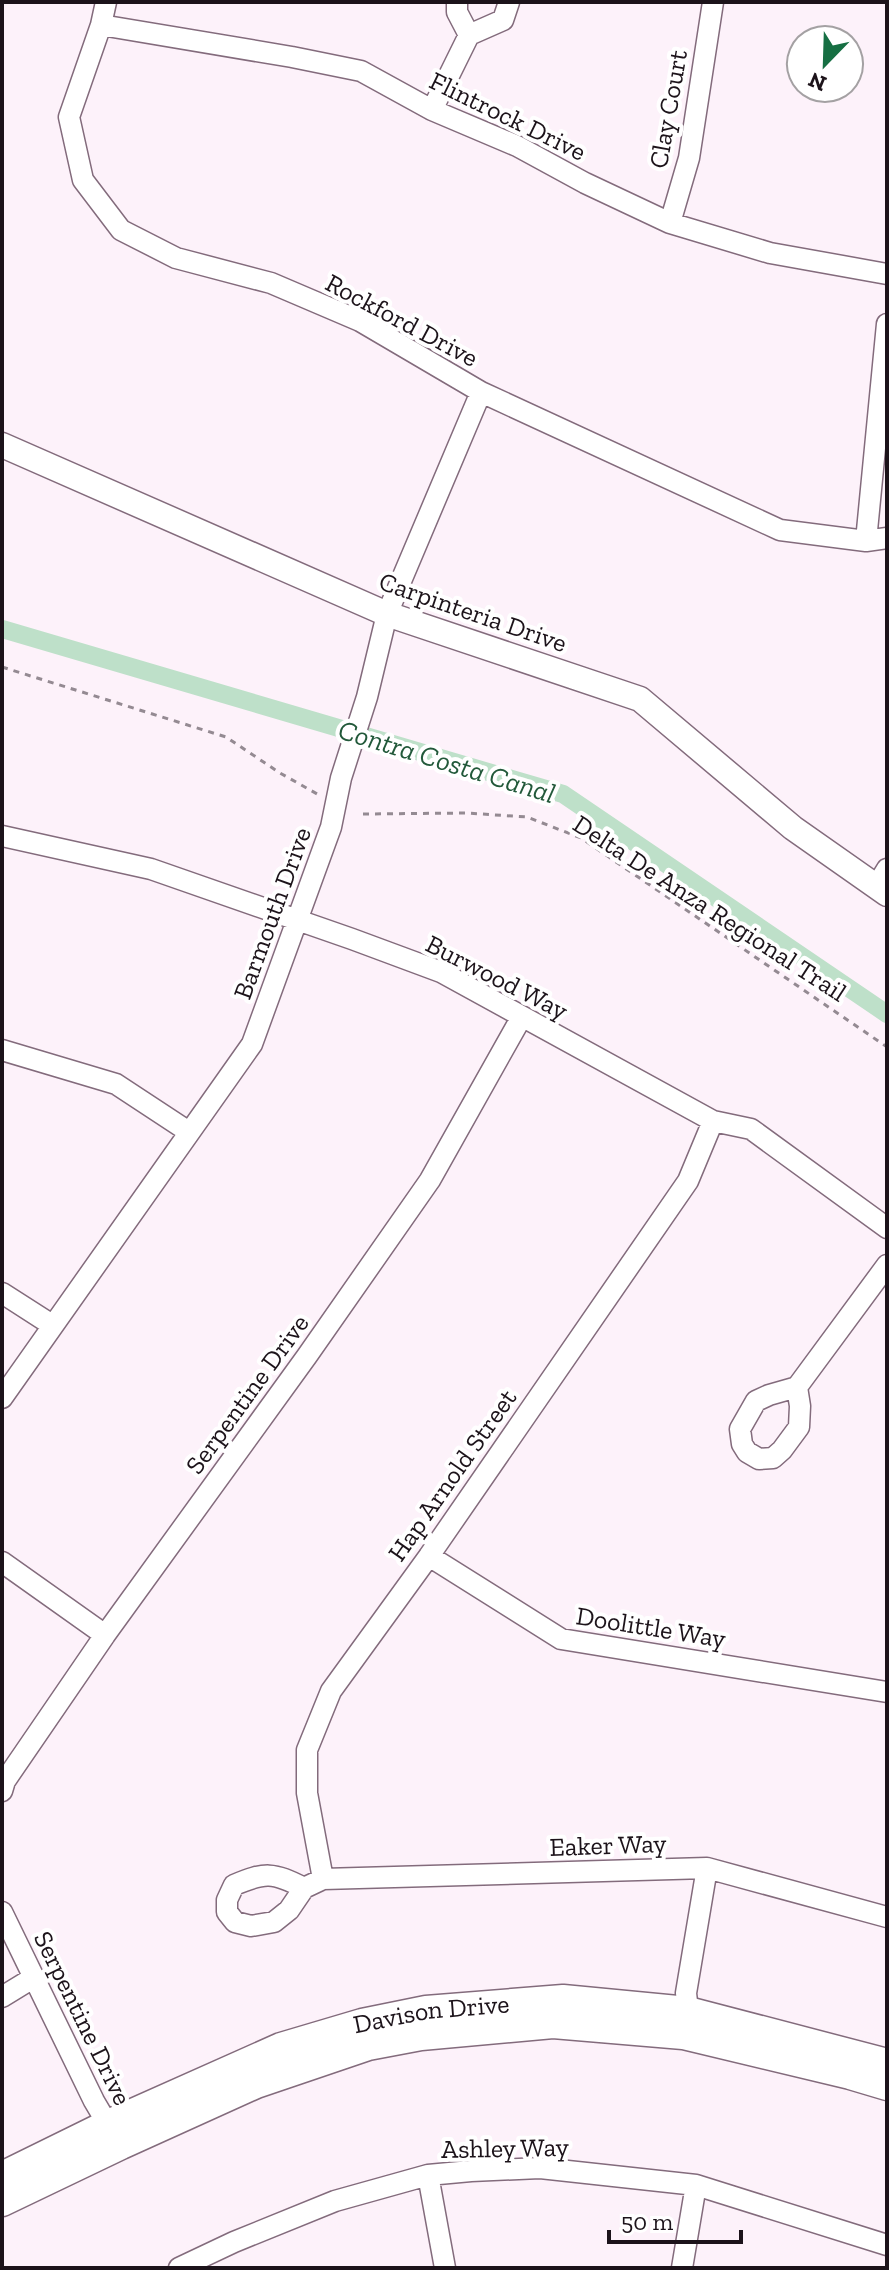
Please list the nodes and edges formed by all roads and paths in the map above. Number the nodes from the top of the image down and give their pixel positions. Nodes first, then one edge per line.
1 (106, 2) edge
2 (457, 2) edge
3 (509, 2) edge
4 (713, 2) edge
5 (101, 25) junction
6 (469, 35) junction
7 (432, 110) junction
8 (670, 223) junction
9 (887, 274) edge
10 (887, 324) edge
11 (481, 392) junction
12 (2, 445) edge
13 (887, 538) edge
14 (866, 541) junction
15 (387, 614) junction
16 (2, 667) edge
17 (319, 796) dead end
18 (363, 814) dead end
19 (2, 836) edge
20 (883, 883) edge
21 (298, 921) junction
22 (521, 1018) junction
23 (887, 1047) edge
24 (2, 1050) edge
25 (713, 1121) junction
26 (189, 1132) junction
27 (887, 1228) edge
28 (887, 1265) edge
29 (2, 1293) edge
30 (52, 1325) junction
31 (797, 1387) dead end
32 (2, 1398) edge
33 (429, 1556) junction
34 (2, 1562) edge
35 (105, 1635) junction
36 (887, 1692) edge
37 (2, 1791) edge
38 (707, 1868) junction
39 (323, 1879) junction
40 (304, 1888) dead end
41 (2, 1912) edge
42 (887, 1917) edge
43 (33, 1978) junction
44 (2, 1997) edge
45 (685, 2023) junction
46 (887, 2063) edge
47 (887, 2086) edge
48 (114, 2135) junction
49 (428, 2175) junction
50 (2, 2176) edge
51 (696, 2185) junction
52 (2, 2202) edge
53 (887, 2245) edge
54 (179, 2268) edge
55 (445, 2268) edge
56 (682, 2268) edge

1 - 5 street, Rockford Drive
2 - 6 street
3 - 6 street
4 - 8 street, Clay Court
5 - 7 street, Flintrock Drive
5 - 11 street, Rockford Drive
6 - 7 street
7 - 8 street, Flintrock Drive
8 - 9 street, Flintrock Drive
10 - 14 street
11 - 14 street, Rockford Drive
11 - 15 street, Barmouth Drive
12 - 15 street, Carpinteria Drive
13 - 14 street, Rockford Drive
15 - 20 street, Carpinteria Drive
15 - 21 street, Barmouth Drive
16 - 17 path
18 - 23 path, Delta De Anza Regional Trail
19 - 21 street, Burwood Way
21 - 22 street, Burwood Way
21 - 26 street, Barmouth Drive
22 - 25 street, Burwood Way
22 - 35 street, Serpentine Drive
24 - 26 street
25 - 27 street, Burwood Way
25 - 33 street, Hap Arnold Street
26 - 30 street, Barmouth Drive
28 - 31 street
29 - 30 street
30 - 32 street, Barmouth Drive
33 - 36 street, Doolittle Way
33 - 39 street, Hap Arnold Street
34 - 35 street
35 - 37 street, Serpentine Drive
38 - 39 street, Eaker Way
38 - 42 street, Eaker Way
38 - 45 street
39 - 40 street
41 - 43 street, Serpentine Drive
43 - 44 street
43 - 48 street, Serpentine Drive
45 - 46 main road, Davison Drive
45 - 47 main road, Davison Drive
45 - 48 main road, Davison Drive
48 - 50 main road, Davison Drive
48 - 52 main road, Davison Drive
49 - 51 street, Ashley Way
49 - 54 street, Ashley Way
49 - 55 street
51 - 53 street, Ashley Way
51 - 56 street

